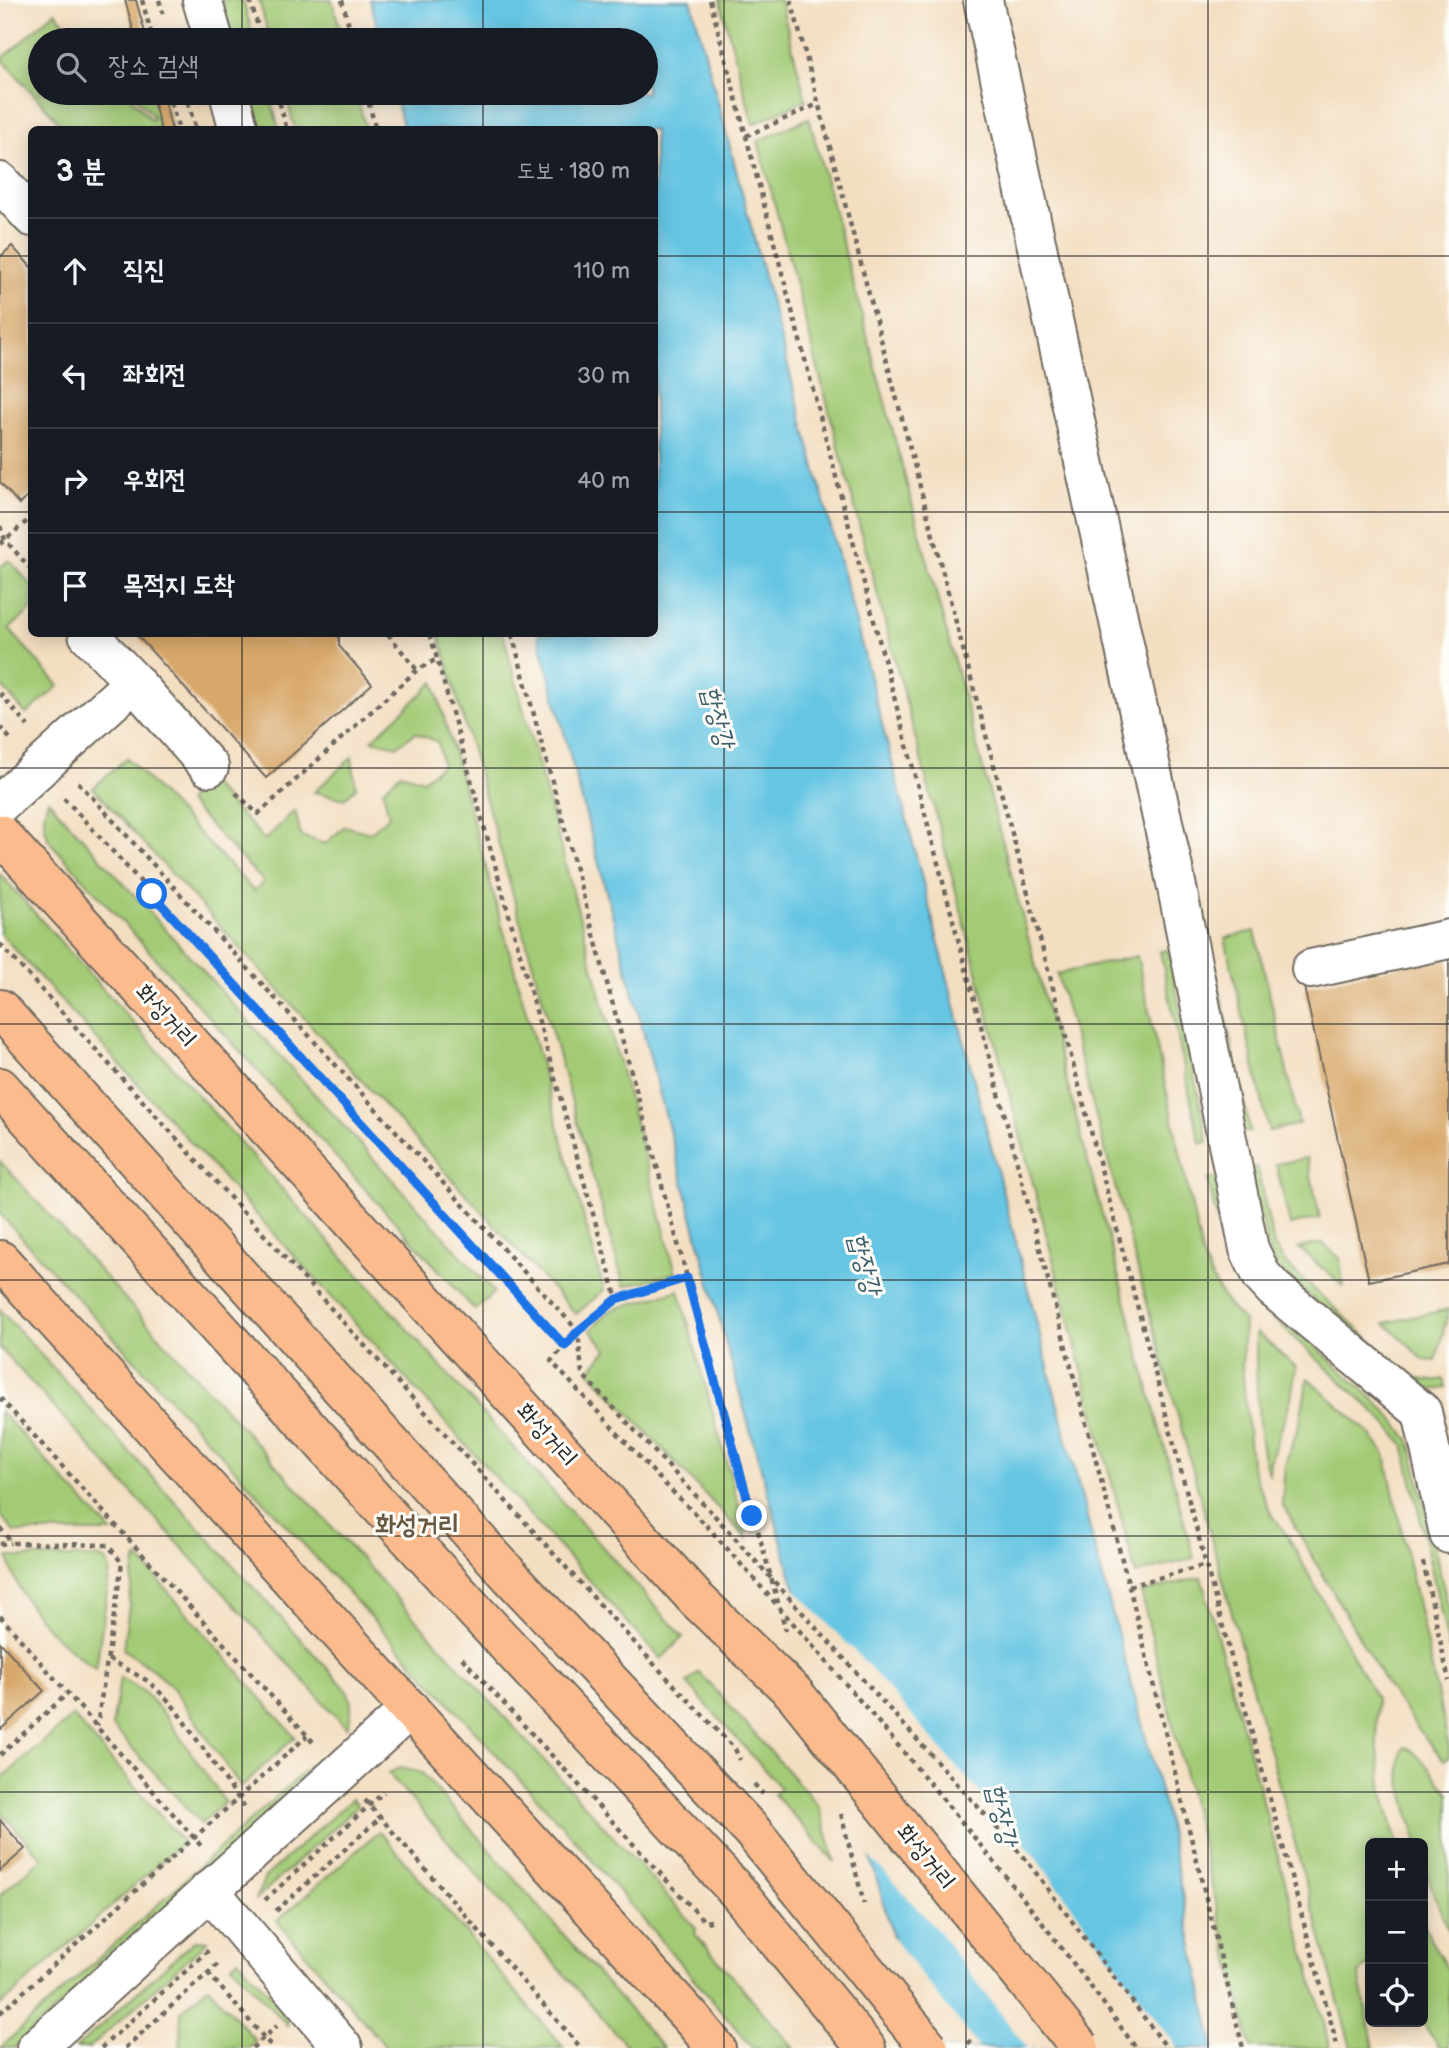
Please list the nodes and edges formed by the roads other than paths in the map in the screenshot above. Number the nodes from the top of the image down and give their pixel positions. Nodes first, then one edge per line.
1 (202, 0) edge
2 (984, 0) edge
3 (210, 28) edge
4 (232, 105) edge
5 (238, 126) edge
6 (0, 182) edge
7 (28, 213) edge
8 (91, 637) edge
9 (134, 682) junction
10 (209, 767) road end
11 (0, 804) edge
12 (0, 834) edge
13 (1449, 939) edge
14 (1311, 969) dead end
15 (0, 1010) edge
16 (0, 1087) edge
17 (0, 1259) edge
18 (1436, 1409) edge
19 (1449, 1534) edge
20 (410, 1709) junction
21 (209, 1890) junction
22 (313, 2037) edge
23 (36, 2048) edge
24 (716, 2048) edge
25 (866, 2048) edge
26 (929, 2048) edge
27 (1080, 2048) edge

1 - 3 street
2 - 18 street
4 - 5 street
6 - 7 street
8 - 9 street
9 - 10 street
9 - 11 street
12 - 27 main road, 화성거리, bridge
13 - 14 street
15 - 26 main road, bridge
16 - 25 main road
17 - 20 main road
18 - 19 street
20 - 21 street
20 - 24 main road
21 - 22 street
21 - 23 street

